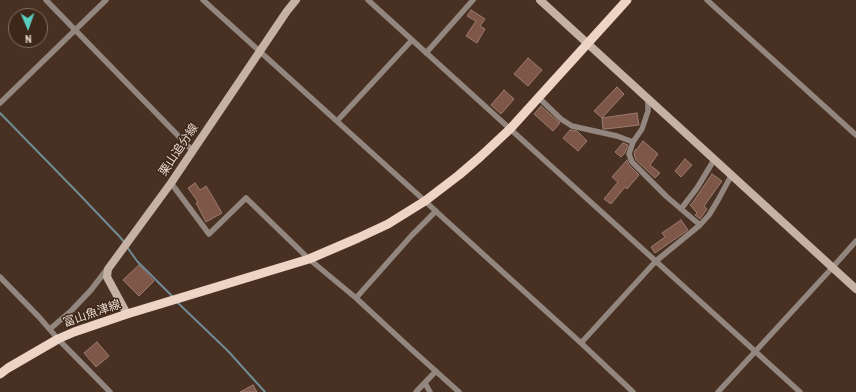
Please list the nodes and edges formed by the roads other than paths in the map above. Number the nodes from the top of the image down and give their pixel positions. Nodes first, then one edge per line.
1 (46, 0) edge
2 (106, 0) edge
3 (203, 0) edge
4 (296, 0) edge
5 (368, 0) edge
6 (473, 0) edge
7 (540, 0) edge
8 (627, 0) edge
9 (707, 0) edge
10 (76, 30) junction
11 (412, 40) junction
12 (588, 44) junction
13 (260, 51) junction
14 (426, 53) junction
15 (538, 97) junction
16 (648, 100) junction
17 (0, 104) edge
18 (337, 121) junction
19 (510, 129) junction
20 (856, 136) edge
21 (633, 142) junction
22 (193, 151) junction
23 (714, 160) junction
24 (731, 176) junction
25 (171, 183) junction
26 (425, 201) junction
27 (681, 209) junction
28 (436, 211) junction
29 (700, 224) junction
30 (856, 241) edge
31 (309, 258) junction
32 (656, 262) junction
33 (832, 268) junction
34 (108, 269) junction
35 (0, 277) edge
36 (856, 289) edge
37 (356, 298) junction
38 (127, 314) junction
39 (50, 329) junction
40 (58, 338) junction
41 (581, 343) junction
42 (755, 351) junction
43 (436, 371) junction
44 (0, 374) edge
45 (425, 383) junction
46 (110, 392) edge
47 (416, 392) edge
48 (430, 392) edge
49 (459, 392) edge
50 (633, 392) edge
51 (718, 392) edge
52 (800, 392) edge

1 - 10 street
2 - 10 street
3 - 13 street
4 - 13 street, 栗山追分線
5 - 11 street
6 - 14 street
7 - 12 street
8 - 12 main road
9 - 20 street
10 - 17 street
10 - 22 street
11 - 14 street
11 - 18 street
12 - 15 main road, 富山魚津線
12 - 16 street
13 - 18 street
13 - 22 street, 栗山追分線
14 - 19 street
15 - 19 main road, 富山魚津線
15 - 21 street
16 - 21 street
16 - 23 street
18 - 26 street
19 - 26 main road, 富山魚津線
19 - 32 street
21 - 27 street
22 - 25 street, 栗山追分線
23 - 24 street
23 - 27 street
24 - 29 street
24 - 33 street
25 - 31 street
25 - 34 street, 栗山追分線
26 - 28 street
26 - 31 main road, 富山魚津線
27 - 29 street
28 - 37 street
28 - 41 street
29 - 32 street
30 - 33 street
31 - 37 street
31 - 38 main road, 富山魚津線
32 - 41 street
32 - 42 street
33 - 36 street
33 - 42 street
34 - 38 street
34 - 39 street
35 - 39 street
37 - 43 street
38 - 40 main road, 富山魚津線
39 - 40 street
40 - 44 main road, 富山魚津線
40 - 46 street
41 - 50 street
42 - 51 street
42 - 52 street
43 - 45 street
43 - 49 street
45 - 47 street
45 - 48 street

